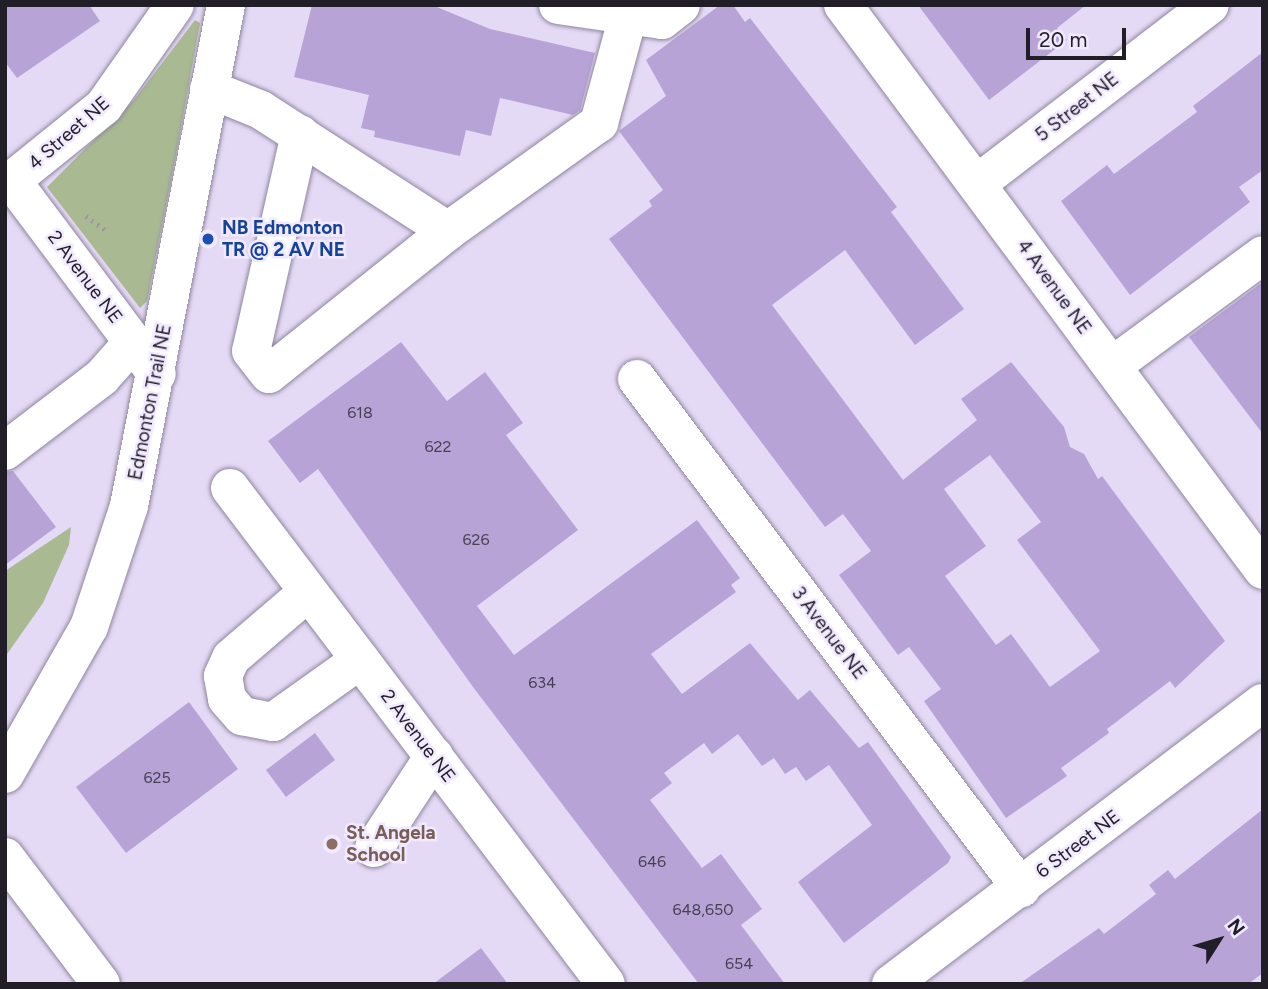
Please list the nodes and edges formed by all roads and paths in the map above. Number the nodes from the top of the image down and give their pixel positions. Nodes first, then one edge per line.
1 (175, 5) edge
2 (226, 5) edge
3 (558, 5) edge
4 (681, 5) edge
5 (843, 5) edge
6 (1210, 5) edge
7 (629, 12) edge
8 (209, 89) junction
9 (300, 134) junction
10 (9, 183) edge
11 (978, 183) junction
12 (448, 232) junction
13 (1263, 255) edge
14 (133, 342) junction
15 (1112, 366) junction
16 (157, 374) junction
17 (637, 379) dead end
18 (5, 451) edge
19 (230, 488) dead end
20 (1263, 570) edge
21 (308, 592) junction
22 (360, 660) junction
23 (1263, 703) edge
24 (434, 756) junction
25 (5, 774) edge
26 (374, 848) dead end
27 (5, 857) edge
28 (1021, 888) junction
29 (897, 982) edge
30 (102, 984) edge
31 (606, 984) edge

1 - 10 street, 4 Street NE
2 - 8 street, Edmonton Trail NE
3 - 7 street
4 - 7 street
5 - 11 street, 4 Avenue NE
6 - 11 street, 5 Street NE
7 - 12 street
8 - 9 street
8 - 16 street, Edmonton Trail NE
9 - 12 street
9 - 12 street
10 - 14 street, 2 Avenue NE
11 - 15 street, 4 Avenue NE
13 - 15 street
14 - 16 street, 2 Avenue NE
14 - 18 street
15 - 20 street, 4 Avenue NE
16 - 25 street, Edmonton Trail NE
17 - 28 street, 3 Avenue NE
19 - 21 street, 2 Avenue NE
21 - 22 street, 2 Avenue NE
21 - 22 street
22 - 24 street, 2 Avenue NE
23 - 28 street, 6 Street NE
24 - 26 street
24 - 31 street, 2 Avenue NE
27 - 30 street
28 - 29 street, 6 Street NE

